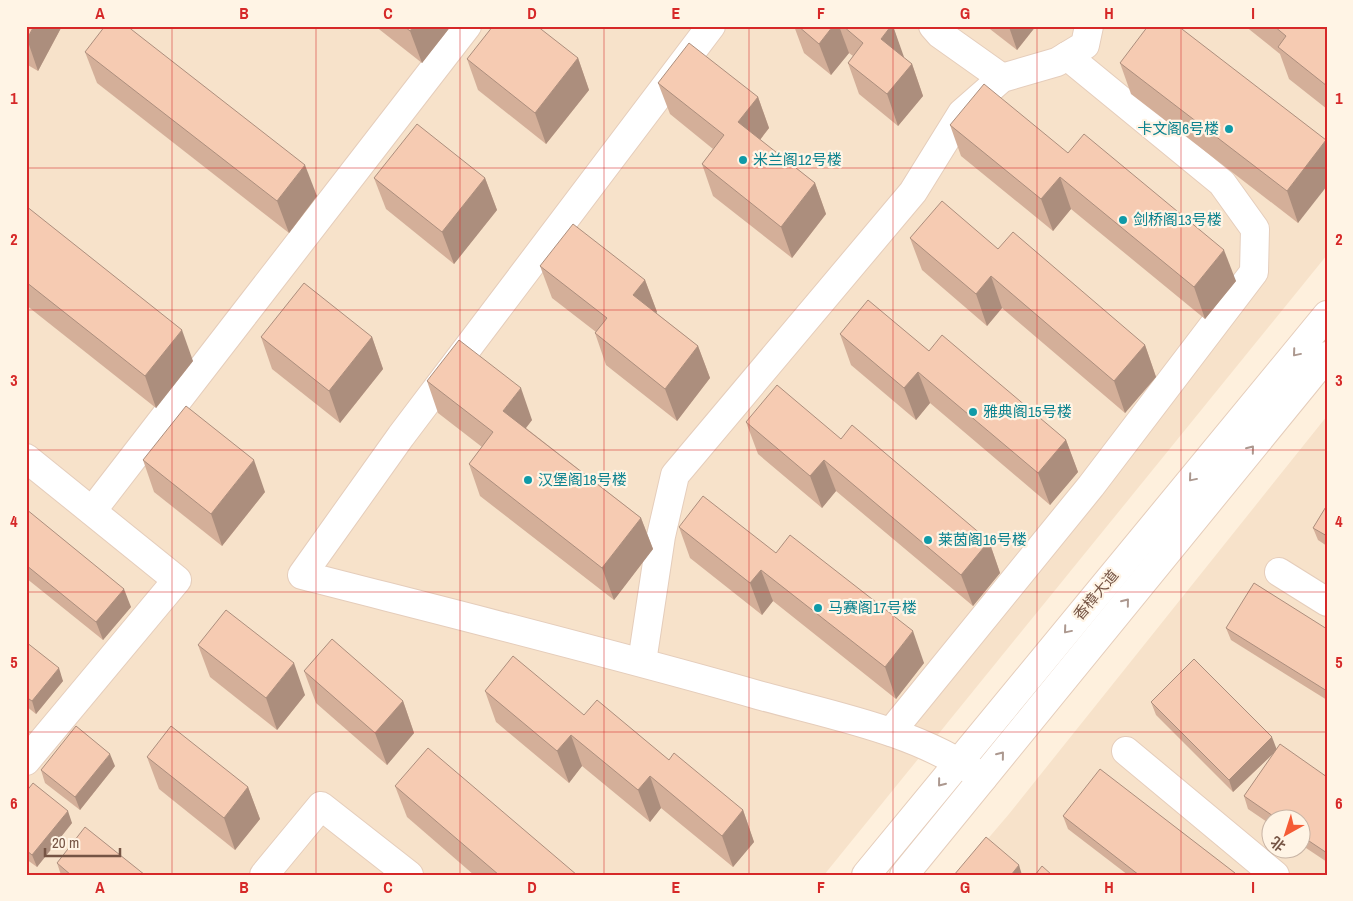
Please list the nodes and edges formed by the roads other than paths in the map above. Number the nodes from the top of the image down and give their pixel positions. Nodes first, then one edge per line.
1 (466, 26) edge
2 (711, 26) edge
3 (933, 26) edge
4 (1089, 26) edge
5 (1067, 56) junction
6 (1002, 78) junction
7 (1327, 315) edge
8 (1327, 356) edge
9 (26, 458) edge
10 (92, 511) junction
11 (1279, 572) dead end
12 (1327, 602) edge
13 (642, 662) junction
14 (891, 732) junction
15 (1126, 751) dead end
16 (26, 760) edge
17 (959, 761) junction
18 (983, 778) junction
19 (264, 875) edge
20 (409, 875) edge
21 (866, 875) edge
22 (904, 875) edge
23 (1275, 875) edge

1 - 10 street
2 - 13 street
3 - 6 street
4 - 5 street
5 - 6 street
5 - 14 street
6 - 13 street
7 -> 17 street, 香樟大道
18 -> 8 street, 香樟大道
9 - 10 street
10 - 16 street
11 - 12 street
13 - 14 street
14 - 17 street
15 - 23 street
17 - 18 street
17 -> 21 street, 香樟大道
18 - 22 street, 香樟大道
19 - 20 street

